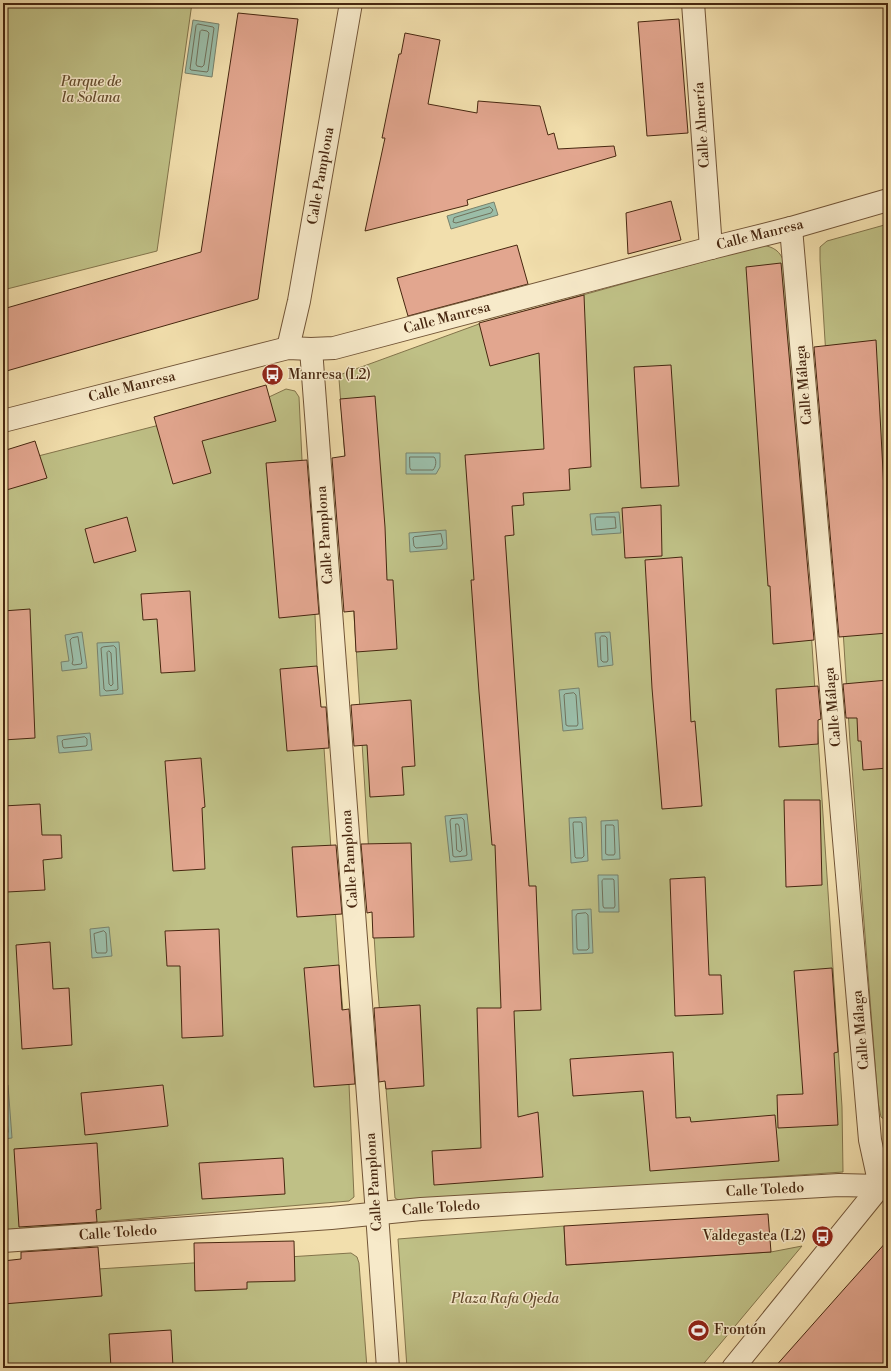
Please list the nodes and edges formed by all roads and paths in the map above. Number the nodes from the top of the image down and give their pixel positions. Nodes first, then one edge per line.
1 (351, 3) edge
2 (693, 3) edge
3 (888, 200) edge
4 (791, 228) junction
5 (711, 248) junction
6 (288, 348) junction
7 (311, 349) junction
8 (3, 421) edge
9 (884, 1181) edge
10 (377, 1214) junction
11 (3, 1241) edge
12 (388, 1368) edge
13 (733, 1368) edge

1 - 6 street, Calle Pamplona
2 - 5 street, Calle Almería
3 - 4 street, Calle Manresa
4 - 5 street, Calle Manresa
4 - 9 street, Calle Málaga
5 - 7 street, Calle Manresa
6 - 7 street, Calle Manresa
6 - 8 street, Calle Manresa
7 - 10 street, Calle Pamplona
9 - 10 street, Calle Toledo
9 - 13 street
10 - 11 street, Calle Toledo
10 - 12 street, Calle Pamplona

